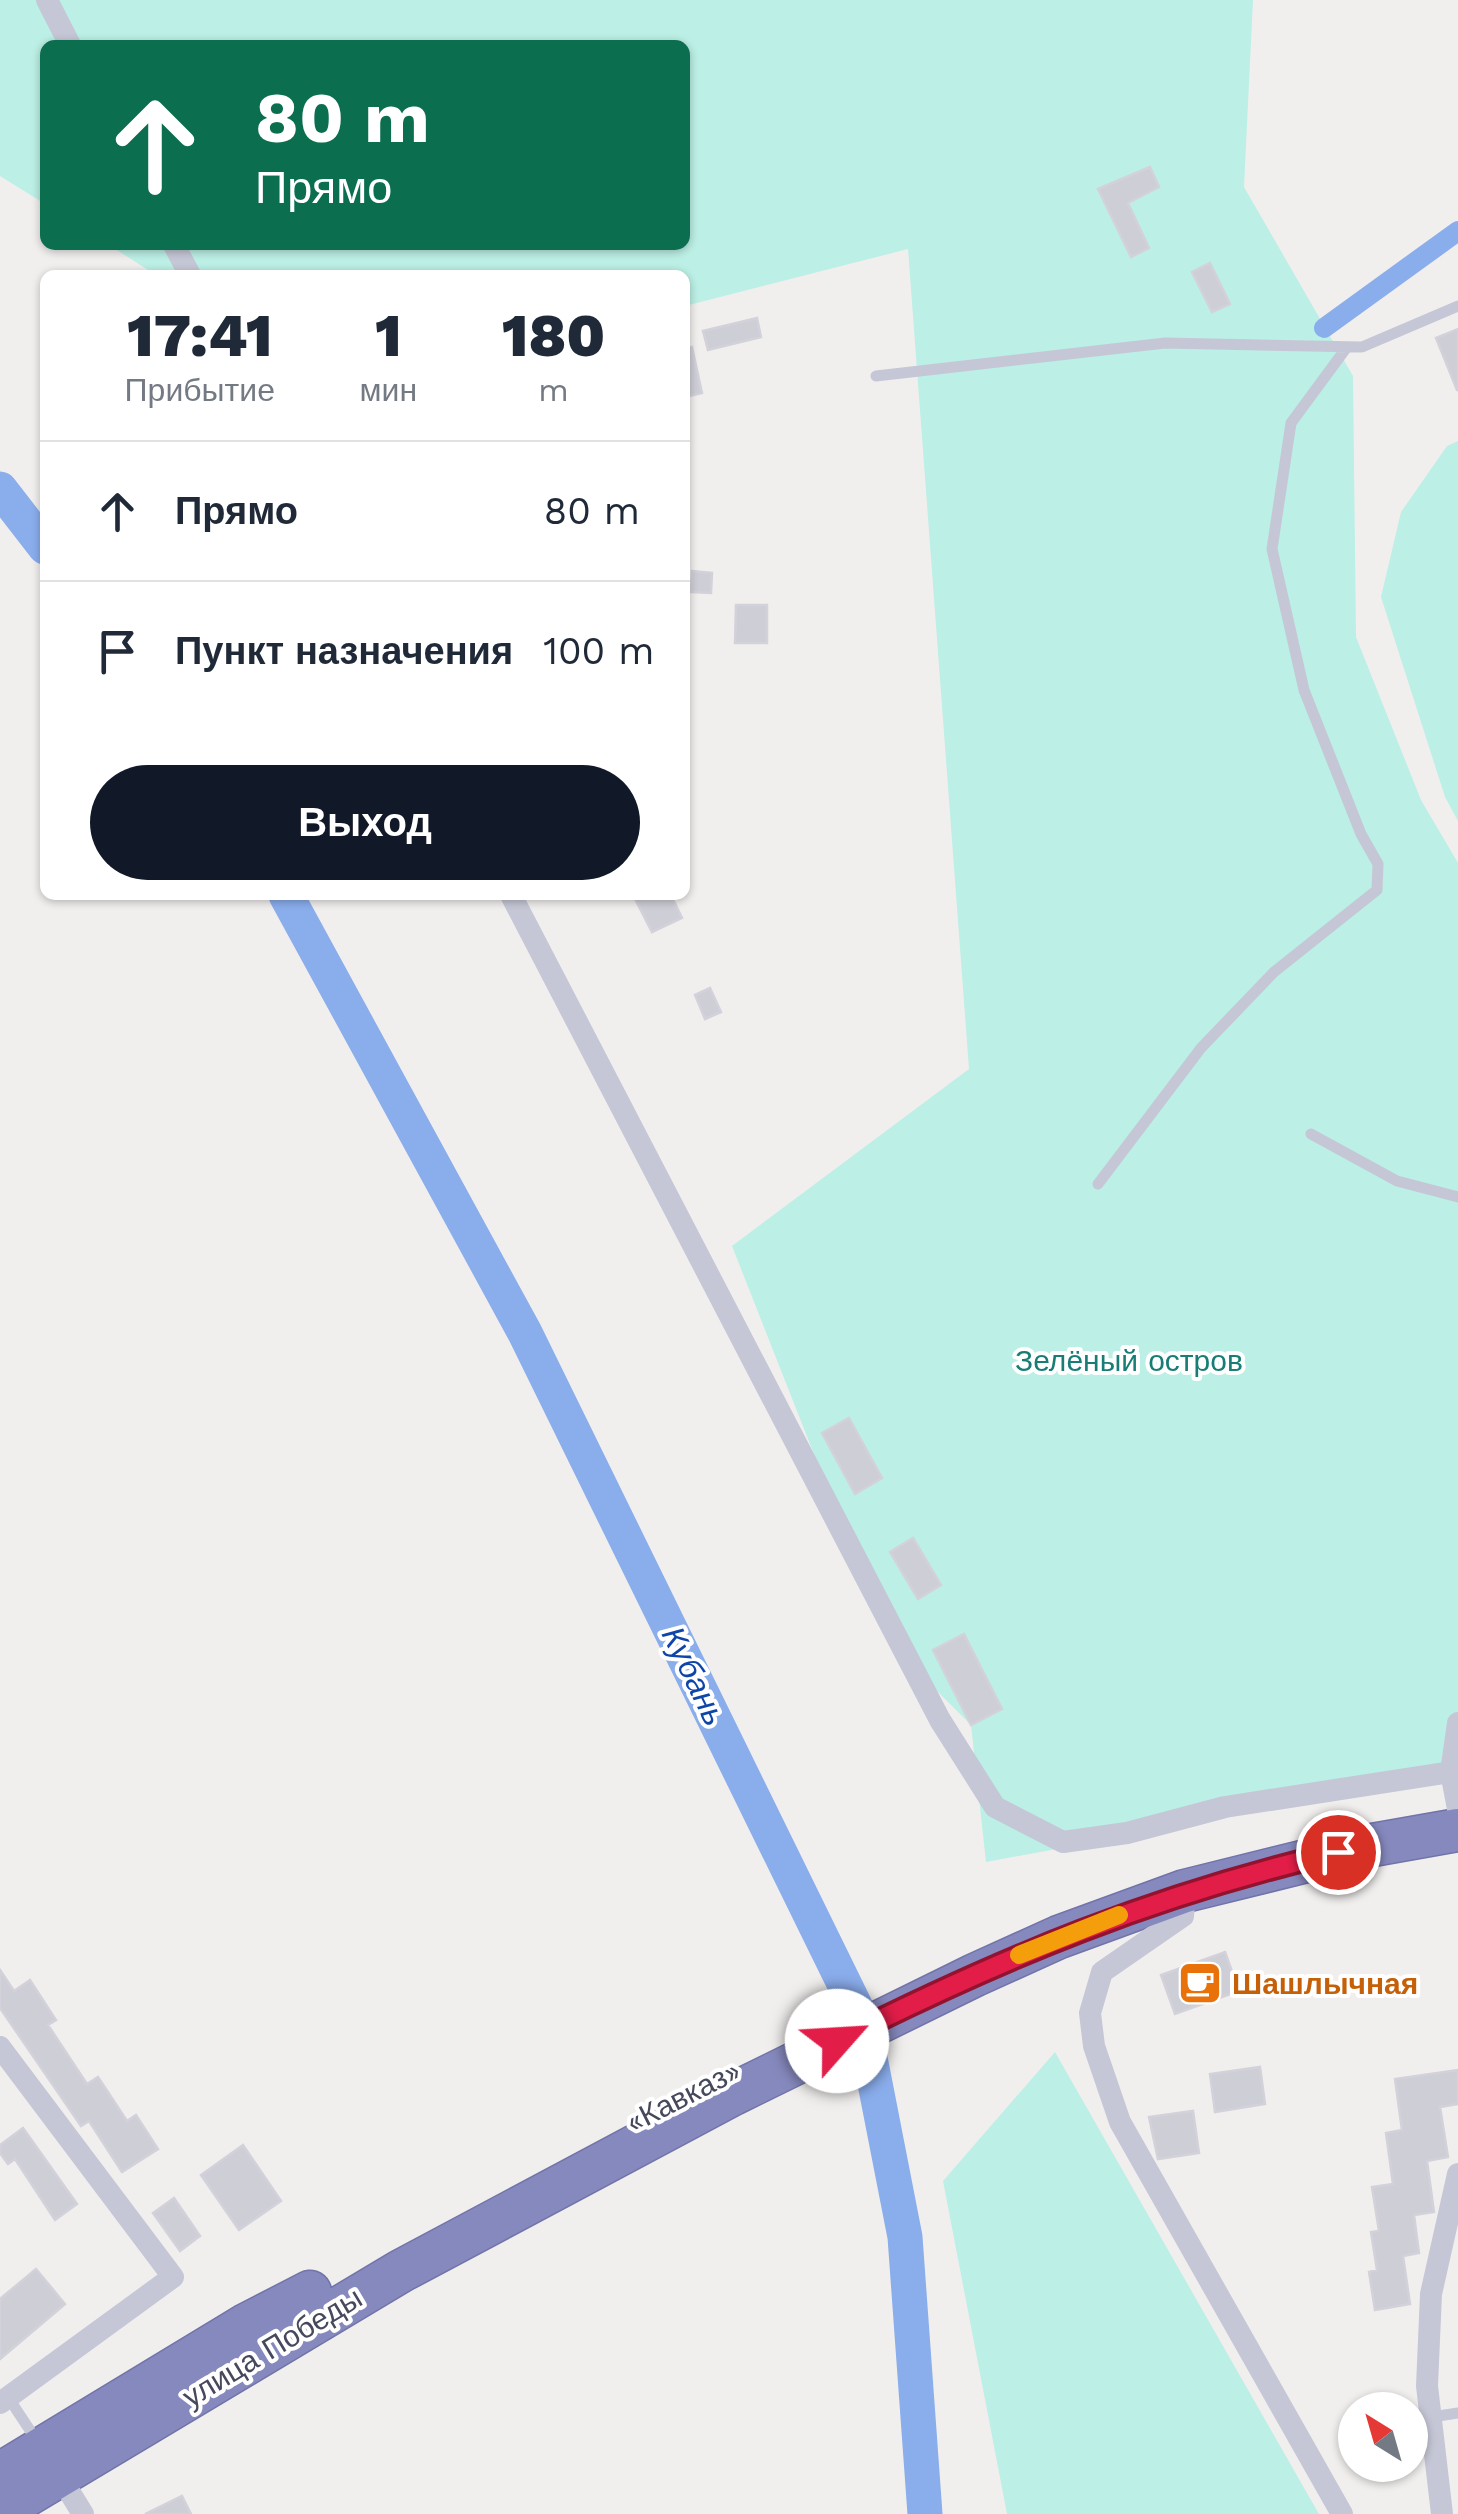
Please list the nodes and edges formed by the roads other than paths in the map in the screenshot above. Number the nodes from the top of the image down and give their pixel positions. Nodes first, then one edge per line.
1 (47, 0) edge
2 (67, 40) edge
3 (1458, 306) edge
4 (1347, 347) junction
5 (876, 376) dead end
6 (515, 900) edge
7 (1311, 1134) dead end
8 (1098, 1184) dead end
9 (1458, 1197) edge
10 (1458, 1723) edge
11 (1456, 1797) edge
12 (1458, 1830) edge
13 (1185, 1891) junction
14 (1056, 1927) junction
15 (0, 2047) edge
16 (1458, 2174) edge
17 (540, 2184) joint
18 (4, 2400) edge
19 (1458, 2414) edge
20 (1432, 2417) junction
21 (51, 2462) junction
22 (0, 2474) edge
23 (0, 2511) edge
24 (84, 2514) edge
25 (1342, 2514) edge
26 (1442, 2514) edge

1 - 2 street
3 - 4 lane
4 - 5 lane
4 - 8 lane
6 - 11 street
7 - 9 lane
10 - 11 street
11 - 14 highway
12 - 13 highway
13 - 14 highway
13 - 25 street
14 - 17 highway, «Кавказ»
15 - 18 street
16 - 20 street
17 - 21 highway, улица Победы
18 - 21 lane
19 - 20 lane
20 - 26 street
21 - 22 highway, улица Победы
21 - 23 highway, улица Победы
21 - 24 street

